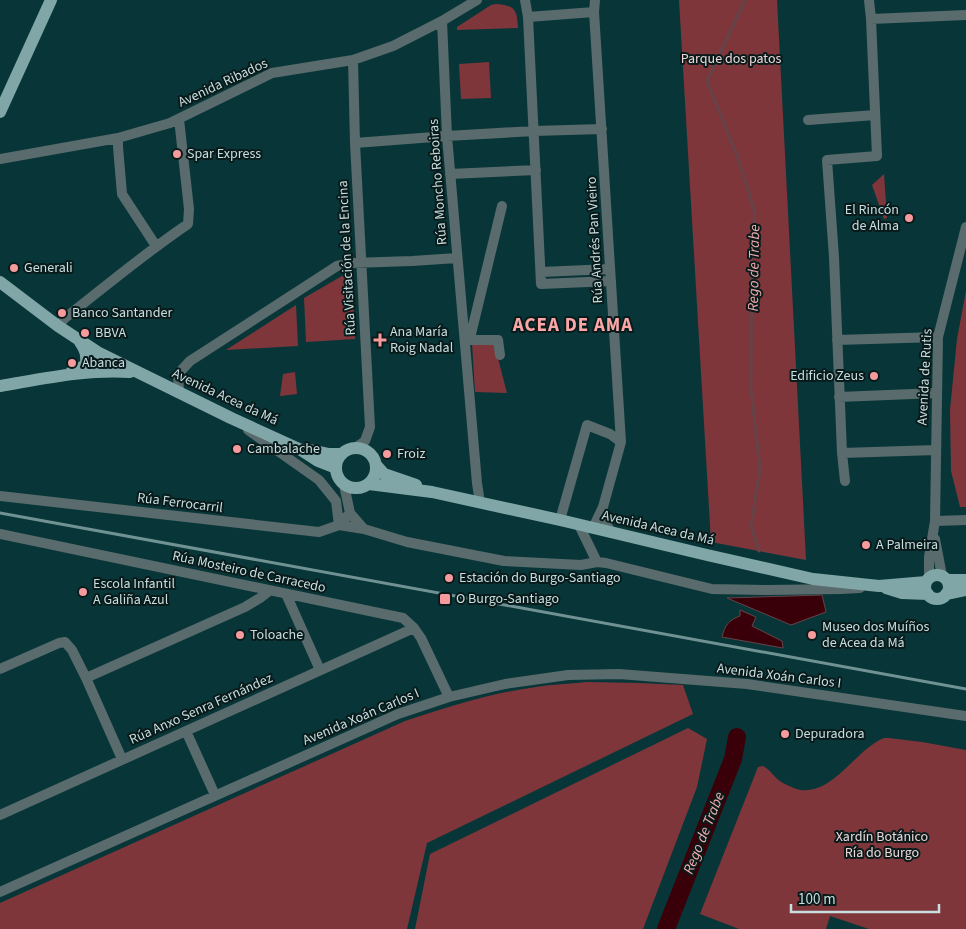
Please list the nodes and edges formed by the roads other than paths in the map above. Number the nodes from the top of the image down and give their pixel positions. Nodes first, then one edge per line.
1 (51, 0) edge
2 (476, 0) edge
3 (524, 0) edge
4 (595, 0) edge
5 (870, 0) edge
6 (594, 12) junction
7 (966, 15) edge
8 (528, 18) junction
9 (871, 19) junction
10 (442, 22) junction
11 (353, 60) junction
12 (0, 112) edge
13 (875, 115) junction
14 (179, 119) junction
15 (808, 120) dead end
16 (602, 129) junction
17 (534, 131) junction
18 (447, 136) junction
19 (118, 138) junction
20 (355, 143) junction
21 (0, 159) edge
22 (536, 170) junction
23 (450, 174) junction
24 (502, 206) dead end
25 (966, 227) edge
26 (156, 246) junction
27 (458, 258) junction
28 (361, 263) junction
29 (610, 269) junction
30 (540, 272) junction
31 (611, 281) junction
32 (0, 282) edge
33 (58, 326) junction
34 (938, 337) junction
35 (78, 339) junction
36 (465, 340) junction
37 (837, 340) junction
38 (500, 355) dead end
39 (137, 373) junction
40 (63, 376) junction
41 (0, 386) edge
42 (179, 392) junction
43 (937, 393) junction
44 (839, 397) junction
45 (231, 418) junction
46 (621, 442) junction
47 (355, 448) junction
48 (301, 450) junction
49 (936, 450) junction
50 (842, 453) junction
51 (342, 454) junction
52 (376, 465) junction
53 (336, 468) junction
54 (845, 481) dead end
55 (369, 484) junction
56 (344, 485) junction
57 (432, 492) junction
58 (0, 496) edge
59 (480, 503) junction
60 (603, 507) junction
61 (350, 513) junction
62 (560, 520) junction
63 (966, 520) edge
64 (339, 525) junction
65 (579, 525) junction
66 (934, 526) junction
67 (593, 528) junction
68 (364, 530) junction
69 (611, 533) junction
70 (0, 534) edge
71 (597, 562) junction
72 (966, 580) edge
73 (934, 582) junction
74 (879, 586) junction
75 (966, 590) edge
76 (269, 591) junction
77 (286, 594) junction
78 (946, 594) junction
79 (414, 628) junction
80 (0, 669) edge
81 (320, 670) junction
82 (86, 678) junction
83 (449, 697) junction
84 (966, 716) edge
85 (186, 731) junction
86 (122, 760) junction
87 (215, 795) junction
88 (0, 815) edge
89 (0, 892) edge

1 - 12 main road
2 - 10 street, Avenida Ribados
3 - 8 street
4 - 6 street, Rúa Andrés Pan Vieiro
5 - 9 street
6 - 8 street
6 - 16 street, Rúa Andrés Pan Vieiro
7 - 9 street
8 - 17 street
9 - 13 street
10 - 11 street, Avenida Ribados
10 - 18 street, Rúa Moncho Reboiras
11 - 14 street, Avenida Ribados
11 - 20 street, Rúa Visitación de la Encina
13 - 15 street
13 - 37 street
14 - 19 street, Avenida Ribados
14 - 26 street
16 - 17 street
16 - 29 street, Rúa Andrés Pan Vieiro
17 - 18 street
17 - 22 street
18 - 20 street
18 - 23 street, Rúa Moncho Reboiras
19 - 21 street, Avenida Ribados
19 - 26 street
20 - 28 street, Rúa Visitación de la Encina
22 - 23 street
22 - 30 street
23 - 27 street, Rúa Moncho Reboiras
24 - 36 street, Rúa Moncho Reboiras
25 - 34 street, Avenida de Rutis
26 - 33 street
27 - 28 street
27 - 36 street, Rúa Moncho Reboiras
28 - 42 street
28 - 47 street, Rúa Visitación de la Encina
29 - 30 street
29 - 31 street, Rúa Andrés Pan Vieiro
30 - 31 street
31 - 46 street, Rúa Andrés Pan Vieiro
32 - 33 main road, Avenida Acea da Má
33 - 35 main road, Avenida Acea da Má
34 - 37 street
34 - 43 street, Avenida de Rutis
35 - 39 main road, Avenida Acea da Má
35 - 40 main road
36 - 38 street
36 - 59 street, Rúa Moncho Reboiras
37 - 44 street
39 - 40 main road
39 - 42 main road, Avenida Acea da Má
40 - 41 main road
42 - 45 main road, Avenida Acea da Má
43 - 44 street
43 - 49 street, Avenida de Rutis
44 - 50 street
45 - 48 main road, Avenida Acea da Má
45 - 64 street
46 - 60 street, Rúa Andrés Pan Vieiro
46 - 62 street
47 - 51 main road
47 - 52 main road
48 - 51 main road
48 - 53 main road
49 - 50 street
49 - 66 street, Avenida de Rutis
50 - 54 street
51 - 53 main road
52 - 55 main road
52 - 57 main road
53 - 56 main road
55 - 56 main road
55 - 57 main road
56 - 61 street
57 - 59 main road, Avenida Acea da Má
58 - 64 street, Rúa Ferrocarril
59 - 62 main road, Avenida Acea da Má
60 - 67 street, Rúa Andrés Pan Vieiro
60 - 69 street
61 - 64 street
61 - 68 street
62 - 65 main road, Avenida Acea da Má
63 - 66 street
64 - 68 street
65 - 67 main road, Avenida Acea da Má
65 - 71 street
66 - 73 street, Avenida de Rutis
67 - 69 main road, Avenida Acea da Má
68 - 71 street
69 - 74 main road, Avenida Acea da Má
70 - 76 street, Rúa Mosteiro de Carracedo
71 - 74 street
72 - 73 main road
73 - 74 main road, Avenida Acea da Má
73 - 78 main road
73 - 78 main road
75 - 78 main road
76 - 77 street, Rúa Mosteiro de Carracedo
76 - 82 street
77 - 79 street, Rúa Mosteiro de Carracedo
77 - 81 street
79 - 81 street, Rúa Anxo Senra Fernández
79 - 83 street
80 - 82 street
81 - 85 street, Rúa Anxo Senra Fernández
82 - 86 street
83 - 84 street, Avenida Xoán Carlos I
83 - 87 street, Avenida Xoán Carlos I
85 - 86 street, Rúa Anxo Senra Fernández
85 - 87 street
86 - 88 street, Rúa Anxo Senra Fernández
87 - 89 street, Avenida Xoán Carlos I

